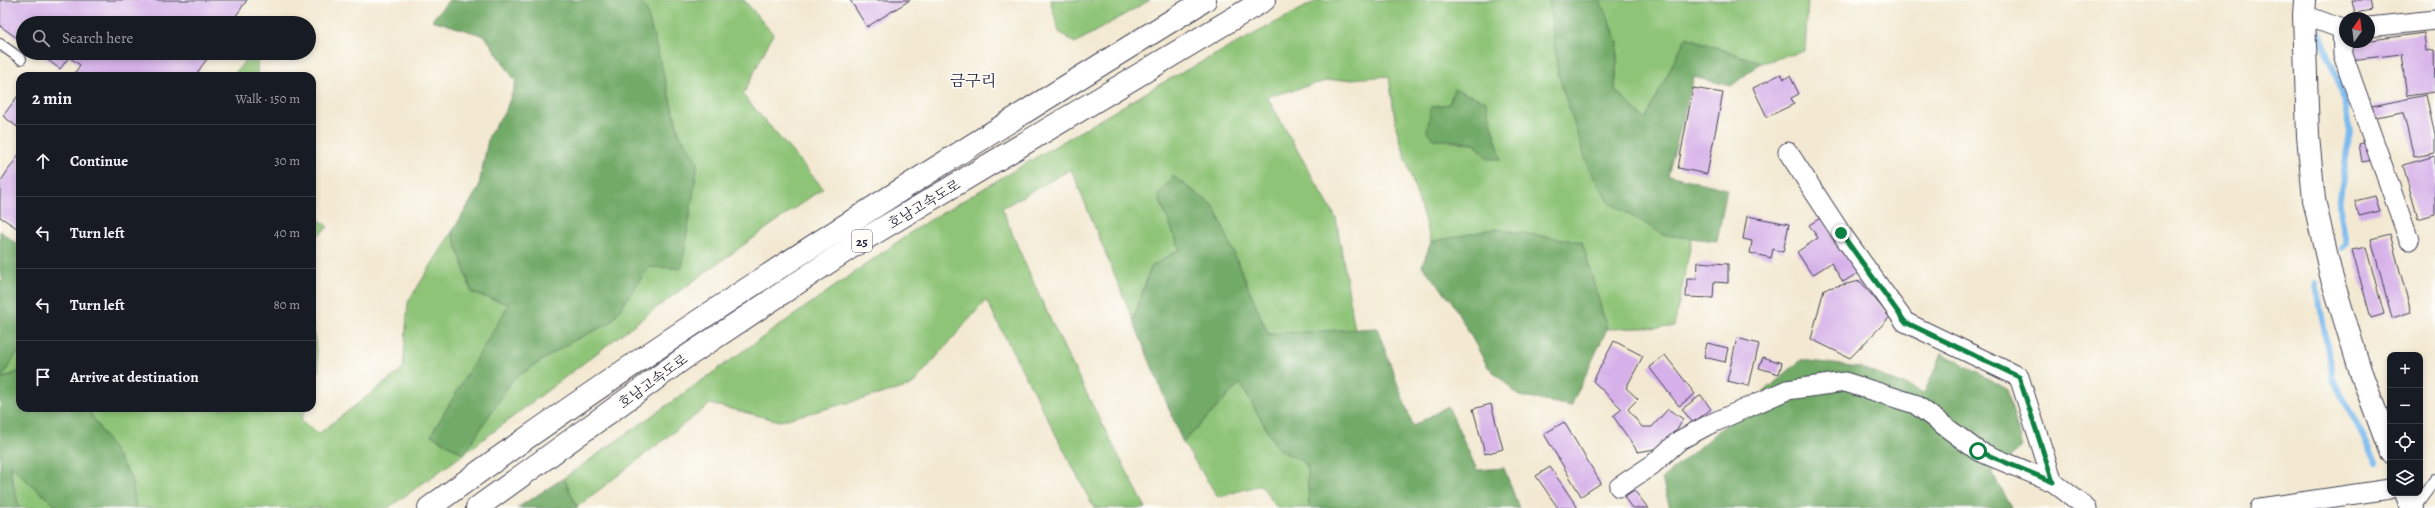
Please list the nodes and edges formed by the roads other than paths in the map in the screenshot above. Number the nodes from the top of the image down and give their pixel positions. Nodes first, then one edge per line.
1 (1205, 0) edge
2 (1264, 0) edge
3 (2304, 8) edge
4 (2435, 20) edge
5 (2375, 26) edge
6 (2339, 27) edge
7 (0, 44) edge
8 (2343, 48) edge
9 (16, 56) edge
10 (1788, 152) dead end
11 (2409, 240) dead end
12 (2387, 443) edge
13 (2435, 479) edge
14 (2053, 482) junction
15 (1619, 487) dead end
16 (2387, 489) edge
17 (2407, 496) edge
18 (429, 508) edge
19 (477, 508) edge
20 (2087, 508) edge
21 (2260, 508) edge
22 (2413, 508) edge

1 - 18 main road, 호남고속도로 / 25
2 - 19 main road, 호남고속도로 / 25
3 - 6 street
3 - 12 main road
4 - 5 street
7 - 9 lane
8 - 11 street
10 - 14 street
13 - 22 lane
14 - 15 street
14 - 20 street
16 - 21 street
17 - 22 main road

